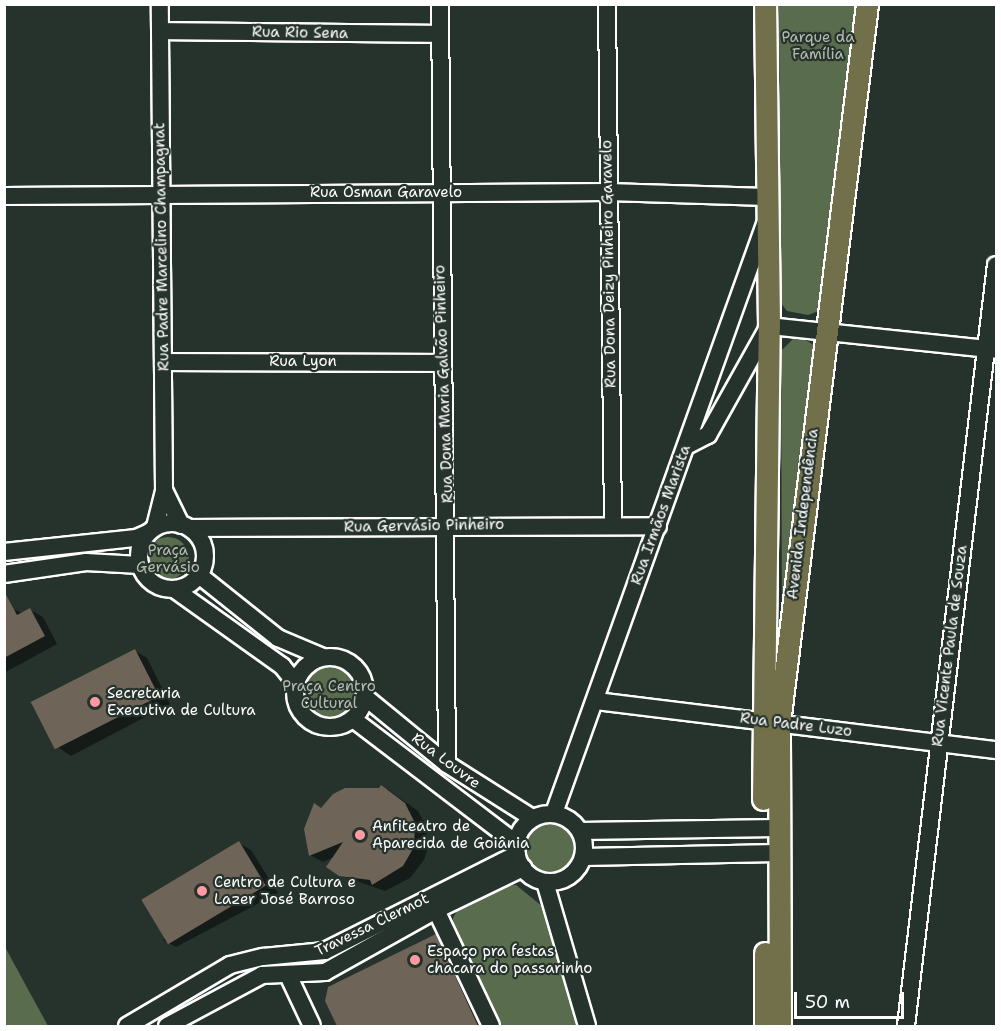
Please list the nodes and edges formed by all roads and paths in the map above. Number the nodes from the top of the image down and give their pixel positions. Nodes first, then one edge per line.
1 (160, 4) edge
2 (440, 4) edge
3 (607, 4) edge
4 (765, 4) edge
5 (867, 4) edge
6 (160, 31) junction
7 (440, 34) junction
8 (608, 192) junction
9 (439, 193) junction
10 (161, 195) junction
11 (4, 196) edge
12 (767, 207) junction
13 (996, 265) edge
14 (769, 326) junction
15 (827, 330) junction
16 (992, 350) edge
17 (163, 362) junction
18 (443, 363) junction
19 (686, 446) junction
20 (164, 490) junction
21 (613, 524) junction
22 (186, 526) junction
23 (658, 526) junction
24 (448, 527) junction
25 (151, 530) junction
26 (4, 552) edge
27 (140, 565) junction
28 (4, 574) edge
29 (199, 575) junction
30 (174, 589) junction
31 (323, 657) junction
32 (296, 683) junction
33 (365, 697) junction
34 (596, 701) junction
35 (353, 719) junction
36 (771, 722) junction
37 (939, 743) junction
38 (996, 750) edge
39 (447, 764) junction
40 (554, 813) junction
41 (532, 818) junction
42 (770, 828) junction
43 (580, 831) junction
44 (770, 853) junction
45 (519, 855) junction
46 (584, 856) junction
47 (565, 879) junction
48 (545, 882) junction
49 (436, 909) junction
50 (559, 922) junction
51 (288, 975) junction
52 (127, 1026) edge
53 (168, 1026) edge
54 (312, 1026) edge
55 (491, 1026) edge
56 (587, 1026) edge
57 (765, 1026) edge
58 (780, 1026) edge
59 (906, 1026) edge

1 - 6 street, Rua Padre Marcelino Champagnat
2 - 7 street, Rua Dona Maria Galvão Pinheiro
3 - 8 street, Rua Dona Deizy Pinheiro Garavelo
4 - 12 main road, Avenida Independência
5 - 15 main road, Avenida Independência
6 - 7 street, Rua Rio Sena
6 - 10 street, Rua Padre Marcelino Champagnat
7 - 9 street, Rua Dona Maria Galvão Pinheiro
8 - 9 street, Rua Osman Garavelo
8 - 12 street, Rua Osman Garavelo
8 - 21 street, Rua Dona Deizy Pinheiro Garavelo
9 - 10 street, Rua Osman Garavelo
9 - 18 street, Rua Dona Maria Galvão Pinheiro
10 - 11 street, Rua Osman Garavelo
10 - 17 street, Rua Padre Marcelino Champagnat
12 - 14 main road, Avenida Independência
12 - 19 street, Rua Irmãos Marista
13 - 16 street, Rua Vicente Paula de Souza
14 - 15 street
14 - 19 street
14 - 36 main road, Avenida Independência
15 - 16 street
15 - 36 main road, Avenida Independência
16 - 37 street, Rua Vicente Paula de Souza
17 - 18 street, Rua Lyon
17 - 20 street, Rua Padre Marcelino Champagnat
18 - 24 street, Rua Dona Maria Galvão Pinheiro
19 - 23 street, Rua Irmãos Marista
20 - 22 street, Rua Padre Marcelino Champagnat
20 - 25 street, Rua Padre Marcelino Champagnat
21 - 23 street, Rua Gervásio Pinheiro
21 - 24 street, Rua Gervásio Pinheiro
22 - 24 street, Rua Gervásio Pinheiro
22 - 25 street
22 - 29 street
23 - 34 street, Rua Irmãos Marista
24 - 39 street, Rua Dona Maria Galvão Pinheiro
25 - 26 street
25 - 27 street
27 - 28 street
27 - 30 street
29 - 30 street
29 - 31 street
30 - 32 street
31 - 32 street
31 - 33 street
32 - 35 street
33 - 35 street
33 - 39 street, Rua Louvre
34 - 36 street, Rua Padre Luzo
34 - 40 street, Rua Irmãos Marista
35 - 45 street, Rua Louvre
36 - 37 street, Rua Padre Luzo
36 - 42 main road, Avenida Independência
37 - 38 street, Rua Padre Luzo
37 - 59 street, Rua Vicente Paula de Souza
39 - 41 street, Rua Louvre
40 - 41 street
40 - 43 street
41 - 45 street
42 - 43 street
42 - 44 main road, Avenida Independência
43 - 46 street
44 - 46 street
44 - 57 main road, Avenida Independência
44 - 58 main road, Avenida Independência
45 - 48 street
45 - 49 street, Travessa Clermot
45 - 52 street, Travessa Clermot
46 - 47 street
47 - 48 street
47 - 50 street
48 - 50 street
49 - 51 street, Travessa Clermot
49 - 55 street
50 - 56 street
51 - 53 street
51 - 54 street

